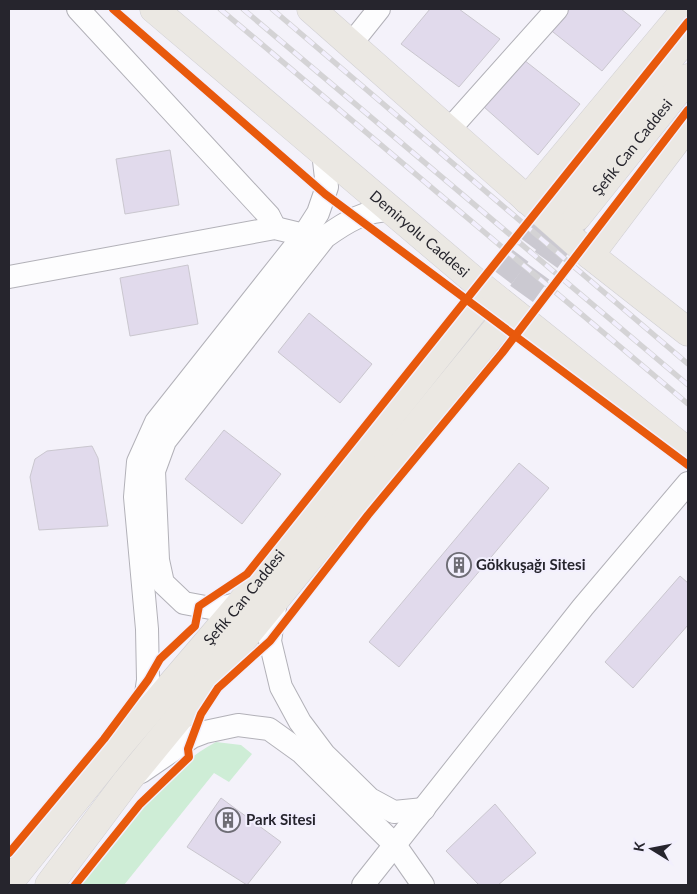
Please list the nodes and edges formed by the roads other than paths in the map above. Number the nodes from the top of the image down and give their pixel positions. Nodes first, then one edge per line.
1 (78, 9) edge
2 (154, 9) edge
3 (311, 9) edge
4 (378, 9) edge
5 (557, 9) edge
6 (686, 9) edge
7 (688, 35) edge
8 (351, 44) junction
9 (688, 78) edge
10 (688, 125) edge
11 (448, 131) junction
12 (323, 152) junction
13 (527, 200) junction
14 (392, 210) junction
15 (275, 228) junction
16 (304, 235) junction
17 (590, 255) junction
18 (9, 276) edge
19 (475, 309) tunnel mouth
20 (497, 328) tunnel mouth
21 (688, 332) edge
22 (688, 452) edge
23 (688, 483) edge
24 (276, 601) junction
25 (241, 603) junction
26 (130, 734) junction
27 (128, 781) junction
28 (424, 809) junction
29 (371, 822) junction
30 (395, 845) junction
31 (9, 884) edge
32 (49, 885) edge
33 (363, 885) edge
34 (423, 885) edge

1 - 15 street
2 - 12 main road, Demiryolu Caddesi
3 - 8 main road
4 - 8 street
5 - 11 street
6 - 13 main road
7 - 9 main road, Şefik Can Caddesi
8 - 11 main road
10 - 17 main road
11 - 13 main road
12 - 14 main road, Demiryolu Caddesi
12 - 16 street
13 - 17 main road
14 - 22 main road, Demiryolu Caddesi
14 - 25 street
15 - 16 street
15 - 18 street
16 - 26 street
17 - 21 main road
19 - 25 main road, Şefik Can Caddesi
20 - 24 main road, Şefik Can Caddesi
23 - 28 street
24 - 27 main road, Şefik Can Caddesi
24 - 28 street
25 - 26 main road, Şefik Can Caddesi
26 - 31 main road, Şefik Can Caddesi
27 - 29 street
27 - 32 main road, Şefik Can Caddesi
28 - 29 street
28 - 30 street
29 - 30 street
30 - 33 street
30 - 34 street

